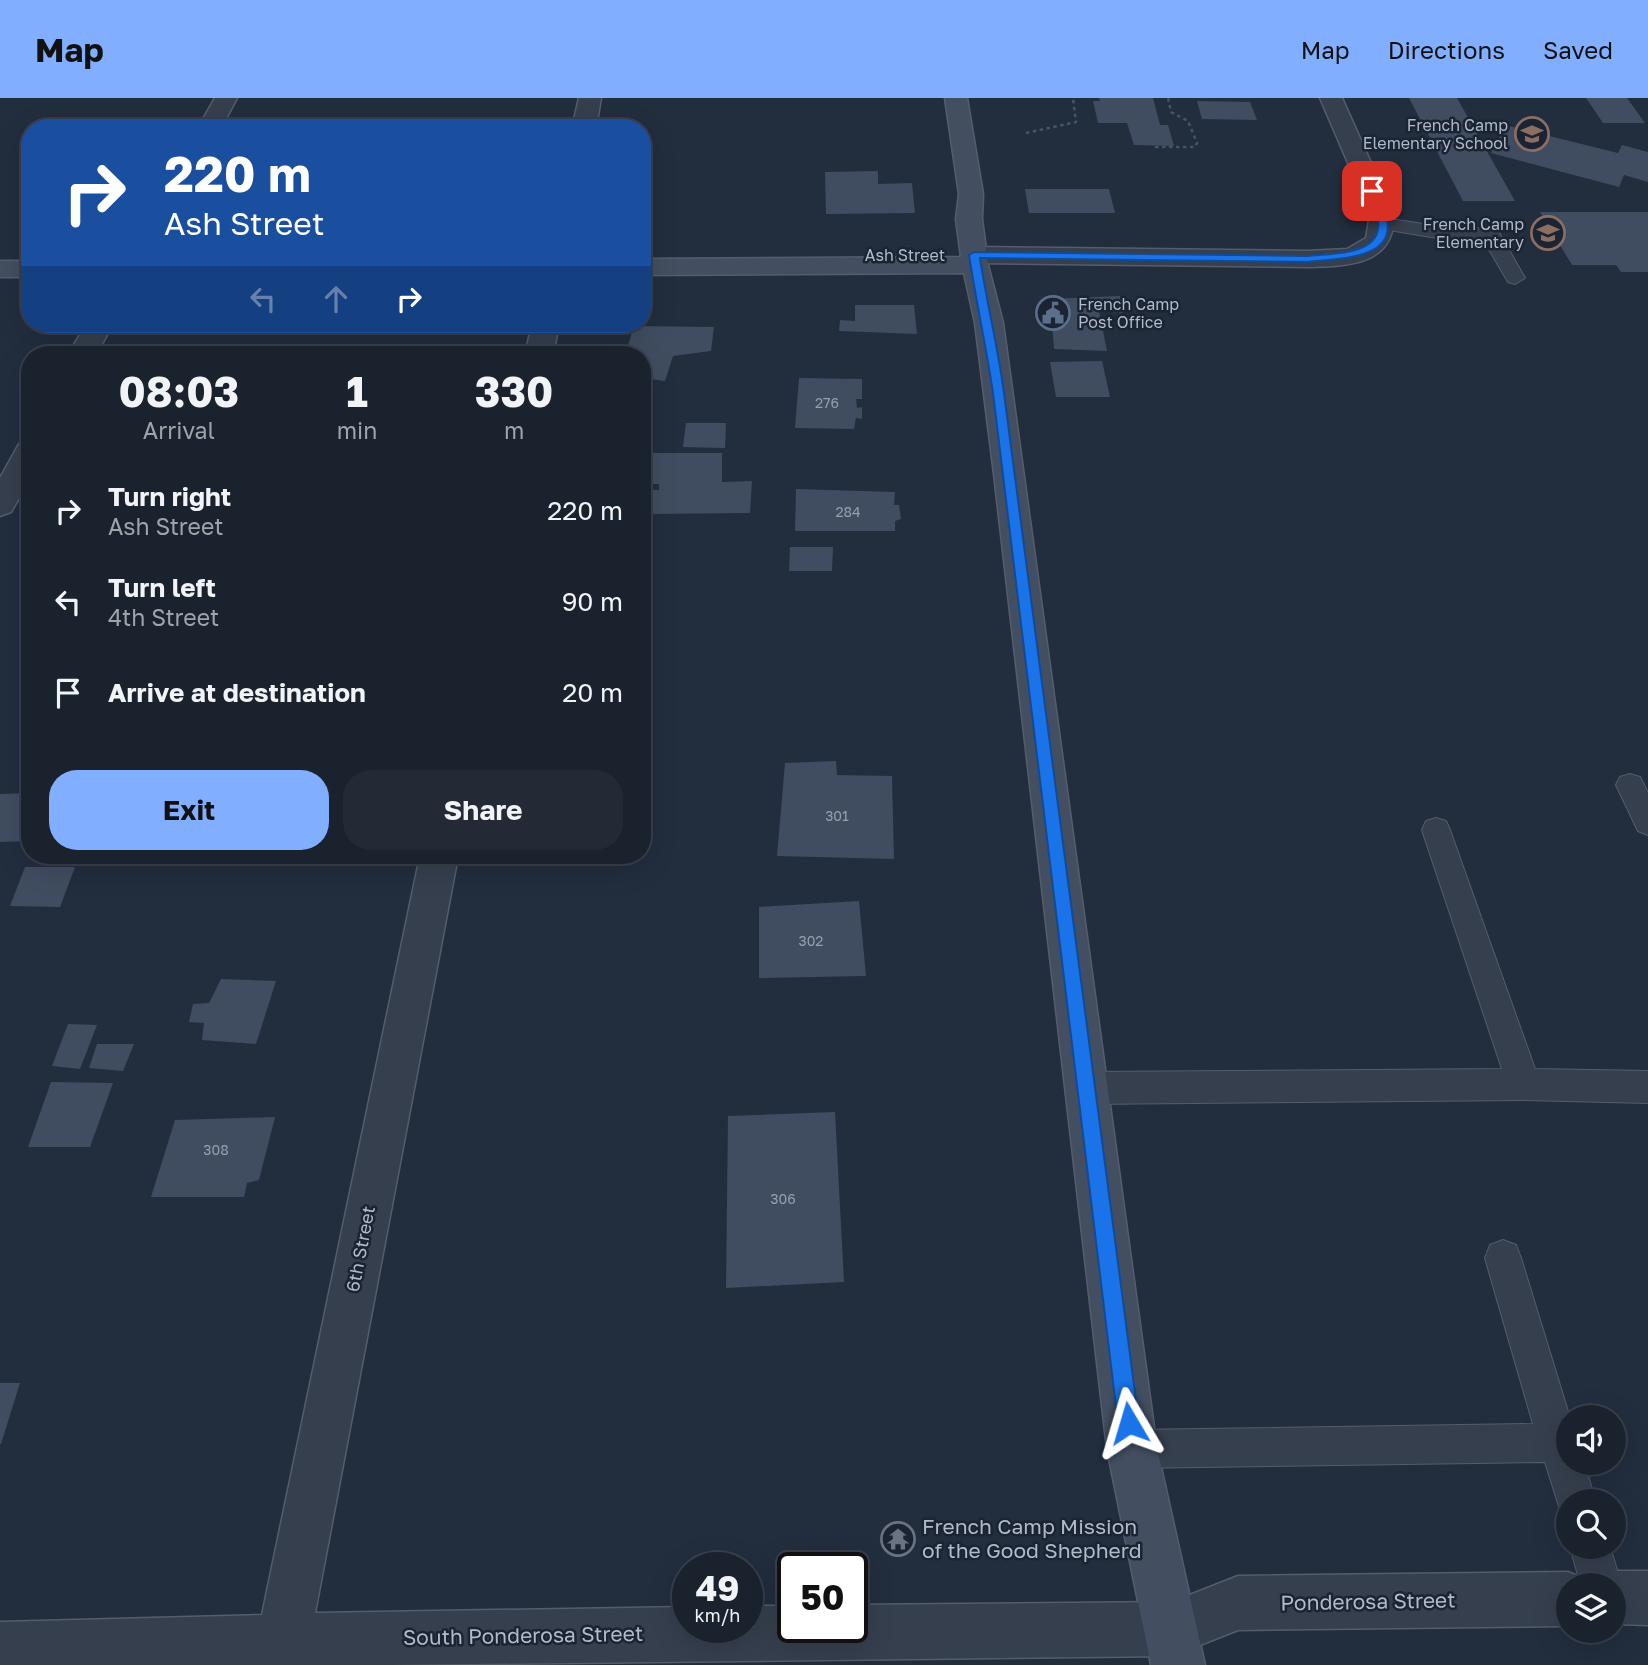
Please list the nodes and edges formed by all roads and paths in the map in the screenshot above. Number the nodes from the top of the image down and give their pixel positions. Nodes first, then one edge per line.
1 (226, 98) edge
2 (590, 98) edge
3 (956, 98) edge
4 (1073, 98) edge
5 (1168, 98) edge
6 (1331, 98) edge
7 (214, 119) edge
8 (586, 119) edge
9 (1026, 133) dead end
10 (1155, 148) dead end
11 (1380, 234) junction
12 (651, 257) edge
13 (0, 259) edge
14 (21, 259) edge
15 (975, 260) junction
16 (651, 267) edge
17 (0, 269) edge
18 (21, 269) edge
19 (1515, 278) dead end
20 (21, 467) edge
21 (0, 505) edge
22 (1630, 785) dead end
23 (1648, 823) edge
24 (1436, 830) dead end
25 (437, 864) edge
26 (1524, 1084) junction
27 (1648, 1087) edge
28 (1086, 1088) junction
29 (1503, 1258) dead end
30 (1556, 1436) edge
31 (1556, 1443) edge
32 (1132, 1449) junction
33 (1626, 1598) edge
34 (1648, 1598) edge
35 (1556, 1599) edge
36 (283, 1642) junction
37 (1175, 1647) edge
38 (0, 1650) edge
39 (461, 1651) edge

1 - 7 street
2 - 8 street
3 - 15 main road
4 - 9 path
5 - 10 path
6 - 11 street
11 - 15 street, Ash Street
11 - 19 lane
12 - 15 main road, Ash Street
13 - 14 main road
15 - 16 main road, Ash Street
15 - 28 main road
17 - 18 main road
20 - 21 street
22 - 23 lane
24 - 26 lane
25 - 36 street, 6th Street
26 - 27 lane
26 - 28 lane
28 - 32 main road
29 - 30 lane
31 - 32 lane
32 - 37 main road
33 - 34 street
35 - 37 street, Ponderosa Street
36 - 38 street, South Ponderosa Street
36 - 39 street, South Ponderosa Street
37 - 39 street, South Ponderosa Street

